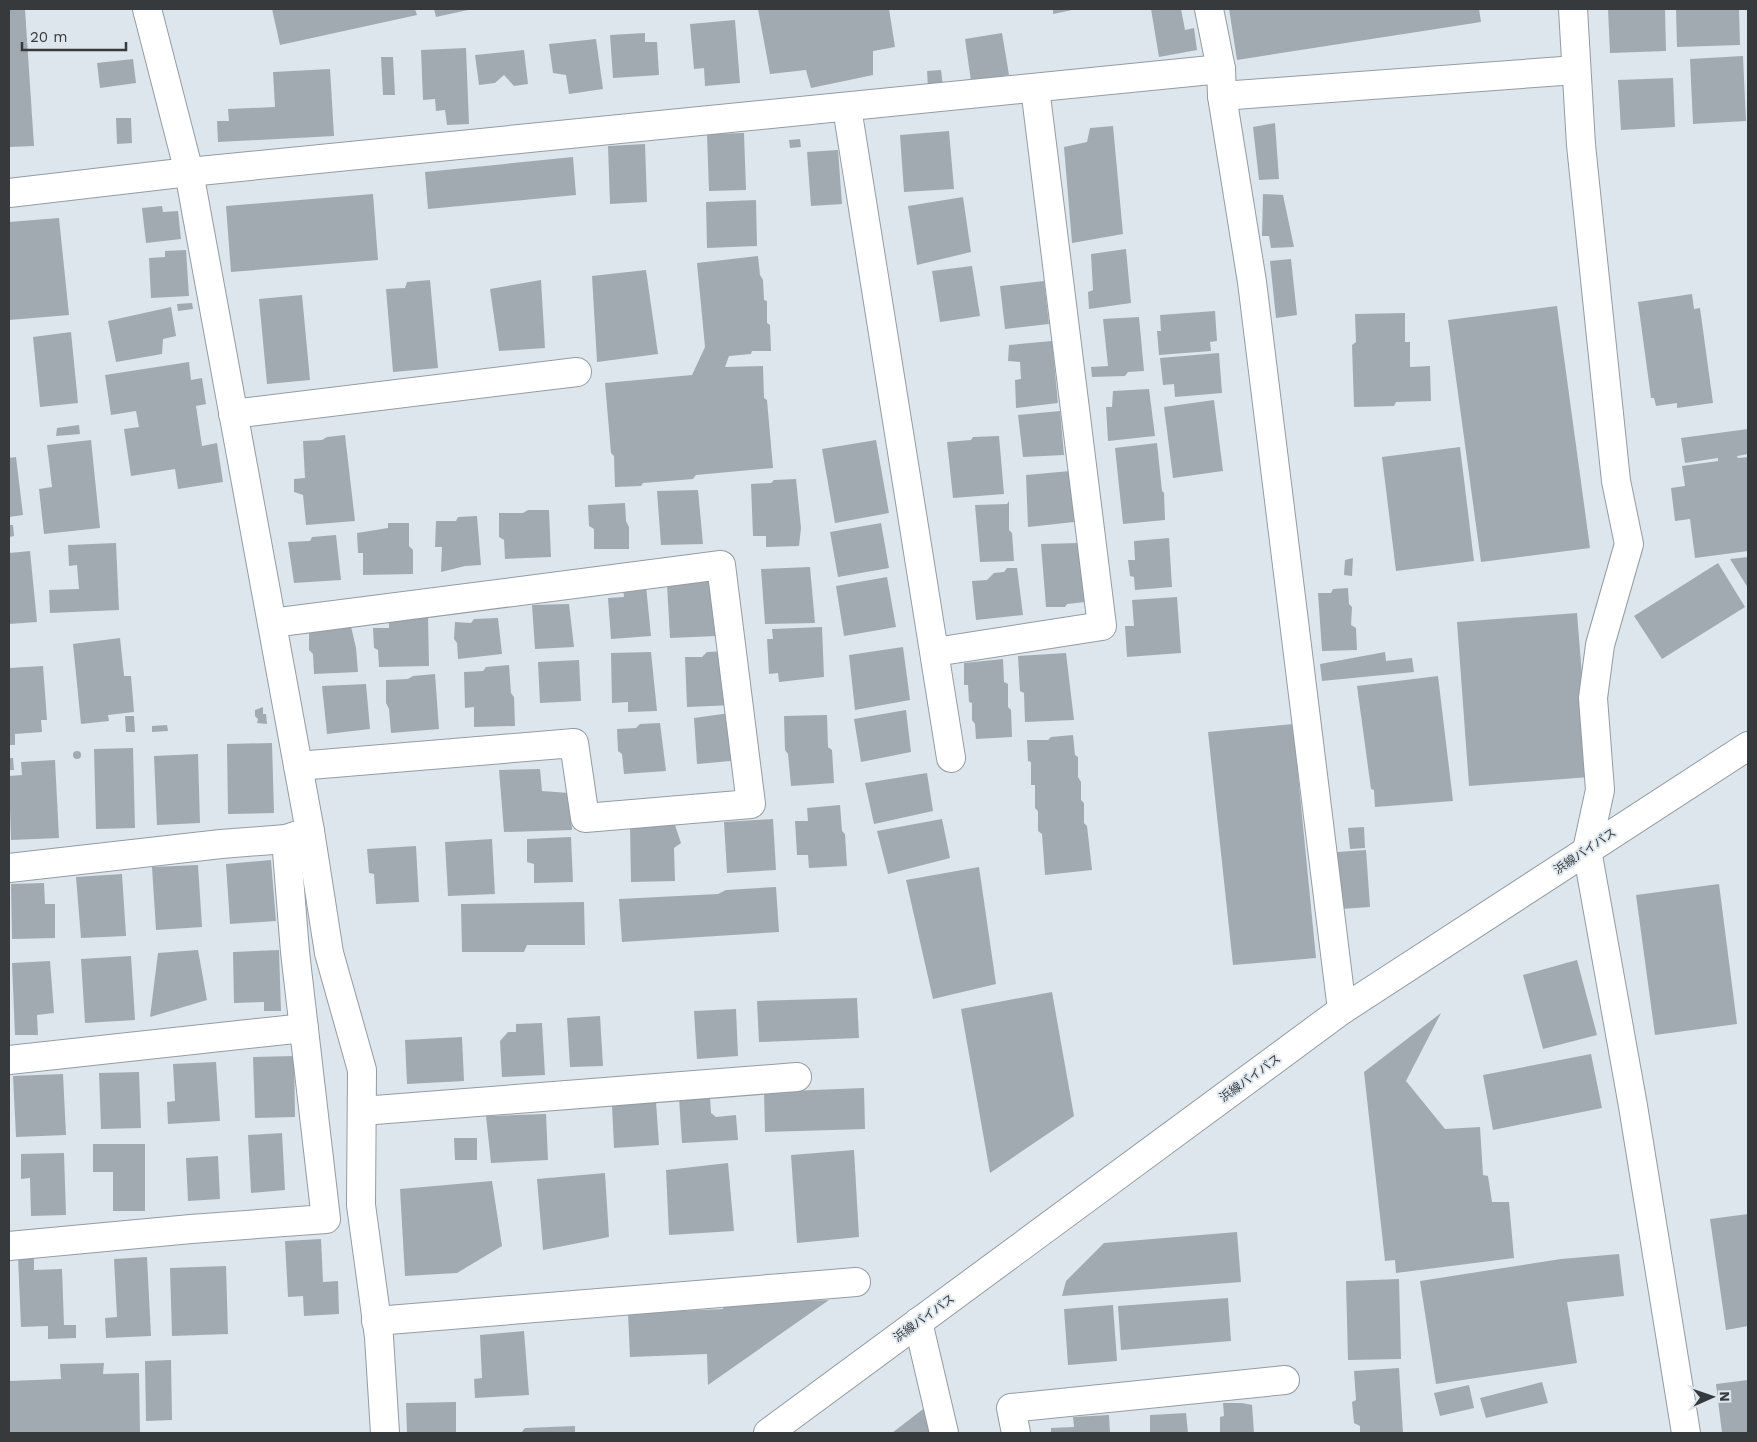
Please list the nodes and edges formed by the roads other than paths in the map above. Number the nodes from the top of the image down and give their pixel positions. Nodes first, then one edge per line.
1 (147, 9) edge
2 (1209, 9) edge
3 (1573, 9) edge
4 (1576, 70) junction
5 (1222, 83) junction
6 (1035, 88) junction
7 (847, 108) junction
8 (189, 172) junction
9 (9, 193) edge
10 (577, 372) dead end
11 (233, 414) junction
12 (272, 623) junction
13 (935, 652) junction
14 (1748, 746) edge
15 (951, 758) dead end
16 (298, 766) junction
17 (298, 835) junction
18 (1587, 850) junction
19 (9, 868) edge
20 (1342, 1010) junction
21 (304, 1028) junction
22 (9, 1060) edge
23 (796, 1078) dead end
24 (362, 1111) junction
25 (9, 1246) edge
26 (856, 1282) dead end
27 (376, 1321) junction
28 (918, 1322) junction
29 (1285, 1380) dead end
30 (385, 1433) edge
31 (768, 1433) edge
32 (944, 1433) edge
33 (1016, 1433) edge
34 (1686, 1433) edge

1 - 8 main road
2 - 5 main road
3 - 4 main road
4 - 5 main road
4 - 18 main road
5 - 6 main road
5 - 20 main road
6 - 7 main road
6 - 13 main road
7 - 8 main road
7 - 13 main road
8 - 9 main road
8 - 11 main road
10 - 11 main road
11 - 12 main road
12 - 16 main road
12 - 16 main road
13 - 15 main road
14 - 18 main road, 浜線バイパス
16 - 17 main road
17 - 19 main road
17 - 21 main road
17 - 24 main road
18 - 20 main road, 浜線バイパス
18 - 34 main road
20 - 28 main road, 浜線バイパス
21 - 22 main road
21 - 25 main road
23 - 24 main road
24 - 27 main road
26 - 27 main road
27 - 30 main road
28 - 31 main road, 浜線バイパス
28 - 32 main road
29 - 33 main road

